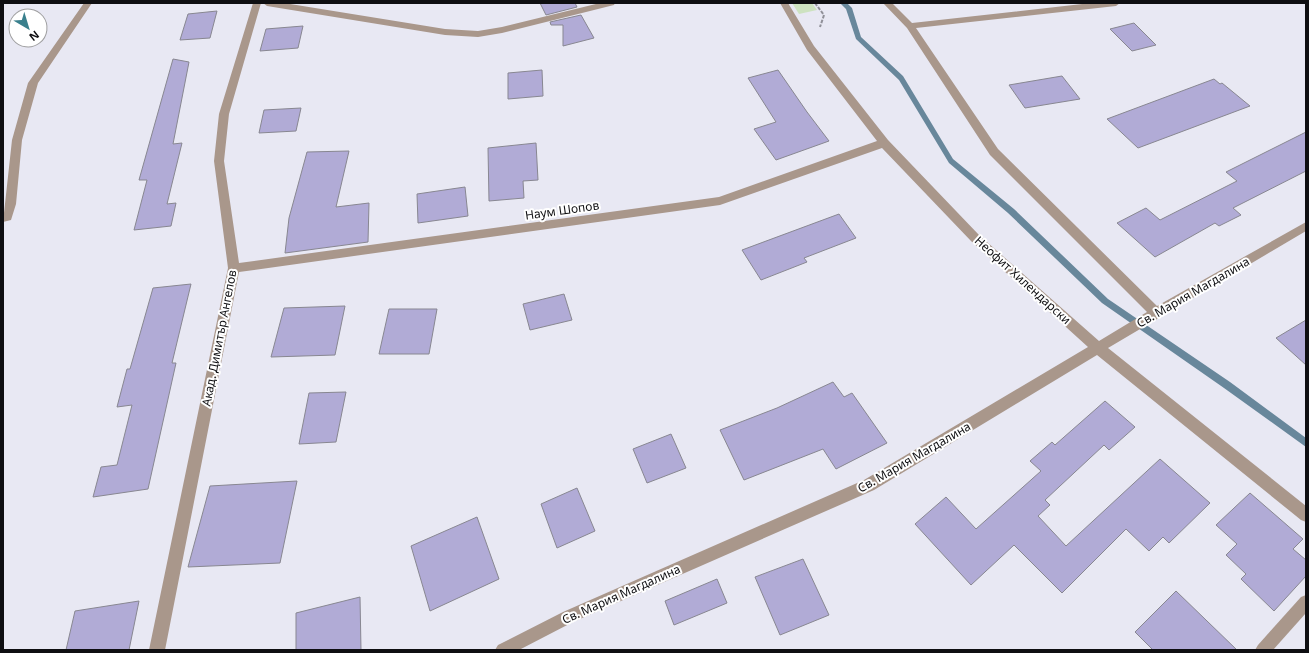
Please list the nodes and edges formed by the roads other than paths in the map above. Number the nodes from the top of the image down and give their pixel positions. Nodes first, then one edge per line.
1 (88, 3) edge
2 (257, 3) edge
3 (267, 3) edge
4 (611, 3) edge
5 (784, 3) edge
6 (887, 3) edge
7 (1116, 3) edge
8 (910, 26) junction
9 (884, 143) junction
10 (5, 217) edge
11 (1306, 226) edge
12 (234, 268) junction
13 (1156, 313) junction
14 (1098, 348) junction
15 (1306, 515) edge
16 (1306, 602) edge
17 (157, 650) edge
18 (503, 650) edge
19 (1263, 650) edge

1 - 10 street
2 - 12 street, Акад. Димитър Ангелов
3 - 4 street
5 - 9 street, Неофит Хилендарски
6 - 8 street
7 - 8 street
8 - 13 street
9 - 12 street, Наум Шопов
9 - 14 street, Неофит Хилендарски
11 - 13 street, Св. Мария Магдалина
12 - 17 street, Акад. Димитър Ангелов
13 - 14 street, Св. Мария Магдалина
14 - 15 street, Неофит Хилендарски
14 - 18 street, Св. Мария Магдалина
16 - 19 street

